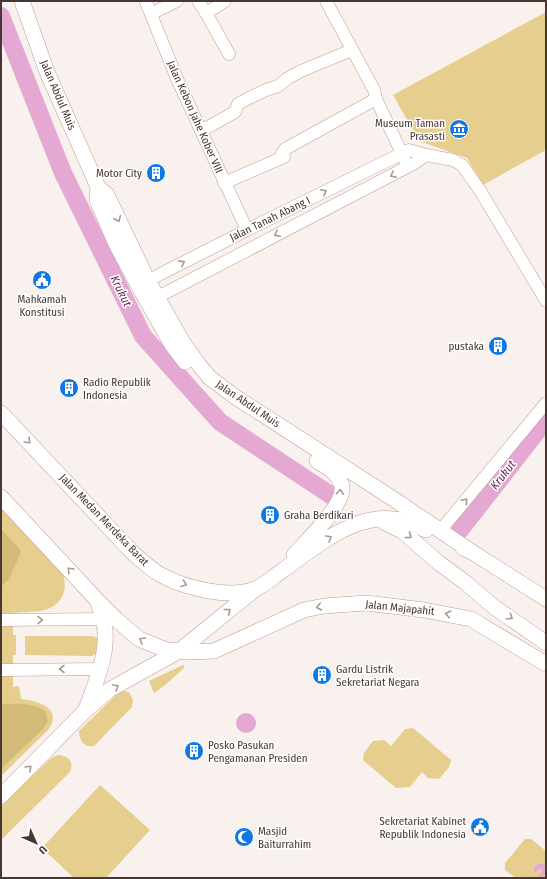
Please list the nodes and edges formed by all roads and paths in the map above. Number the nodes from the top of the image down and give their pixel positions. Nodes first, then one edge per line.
1 (22, 1) edge
2 (177, 1) edge
3 (198, 1) edge
4 (226, 1) edge
5 (326, 1) edge
6 (146, 2) dead end
7 (206, 13) junction
8 (151, 14) junction
9 (352, 50) junction
10 (228, 54) dead end
11 (375, 95) junction
12 (200, 131) junction
13 (406, 152) junction
14 (426, 155) junction
15 (411, 165) junction
16 (224, 183) junction
17 (247, 230) junction
18 (143, 283) junction
19 (152, 300) junction
20 (546, 301) edge
21 (546, 403) edge
22 (1, 413) edge
23 (1, 496) edge
24 (374, 518) junction
25 (440, 531) junction
26 (472, 552) junction
27 (274, 576) junction
28 (257, 588) junction
29 (96, 599) junction
30 (546, 599) edge
31 (104, 619) junction
32 (1, 620) edge
33 (546, 643) edge
34 (179, 651) junction
35 (546, 664) edge
36 (101, 669) junction
37 (1, 670) edge
38 (85, 711) junction
39 (1, 796) edge

1 - 18 main road, Jalan Abdul Muis
2 - 8 street
3 - 7 street
4 - 7 street
5 - 9 street
6 - 8 street, Jalan Kebon Jahe Kober VIII
7 - 10 street
8 - 12 street, Jalan Kebon Jahe Kober VIII
9 - 11 street
9 - 12 street
11 - 13 street
11 - 16 street
12 - 16 street, Jalan Kebon Jahe Kober VIII
13 - 14 street
13 - 15 street
17 -> 13 street, Jalan Tanah Abang I
14 - 15 street, Jalan Tanah Abang I
14 - 20 street
15 -> 19 street, Jalan Tanah Abang I
16 - 17 street, Jalan Kebon Jahe Kober VIII
18 -> 17 street, Jalan Tanah Abang I
18 - 19 main road, Jalan Abdul Muis
19 - 25 main road, Jalan Abdul Muis
27 -> 19 main road, Jalan Abdul Muis
25 -> 21 street
22 -> 28 main road, Jalan Medan Merdeka Barat
29 -> 23 main road
24 - 26 main road, Jalan Medan Merdeka Barat
27 -> 24 main road, Jalan Medan Merdeka Barat
24 -> 33 main road
25 - 26 main road, Jalan Abdul Muis
26 - 30 main road, Jalan Medan Merdeka Barat
27 - 28 main road, Jalan Medan Merdeka Barat
34 -> 28 main road
29 - 31 main road
34 -> 29 main road
32 -> 31 street
31 - 36 main road
35 -> 34 main road, Jalan Majapahit
38 -> 34 main road
36 -> 37 street
36 - 38 main road
39 -> 38 main road

